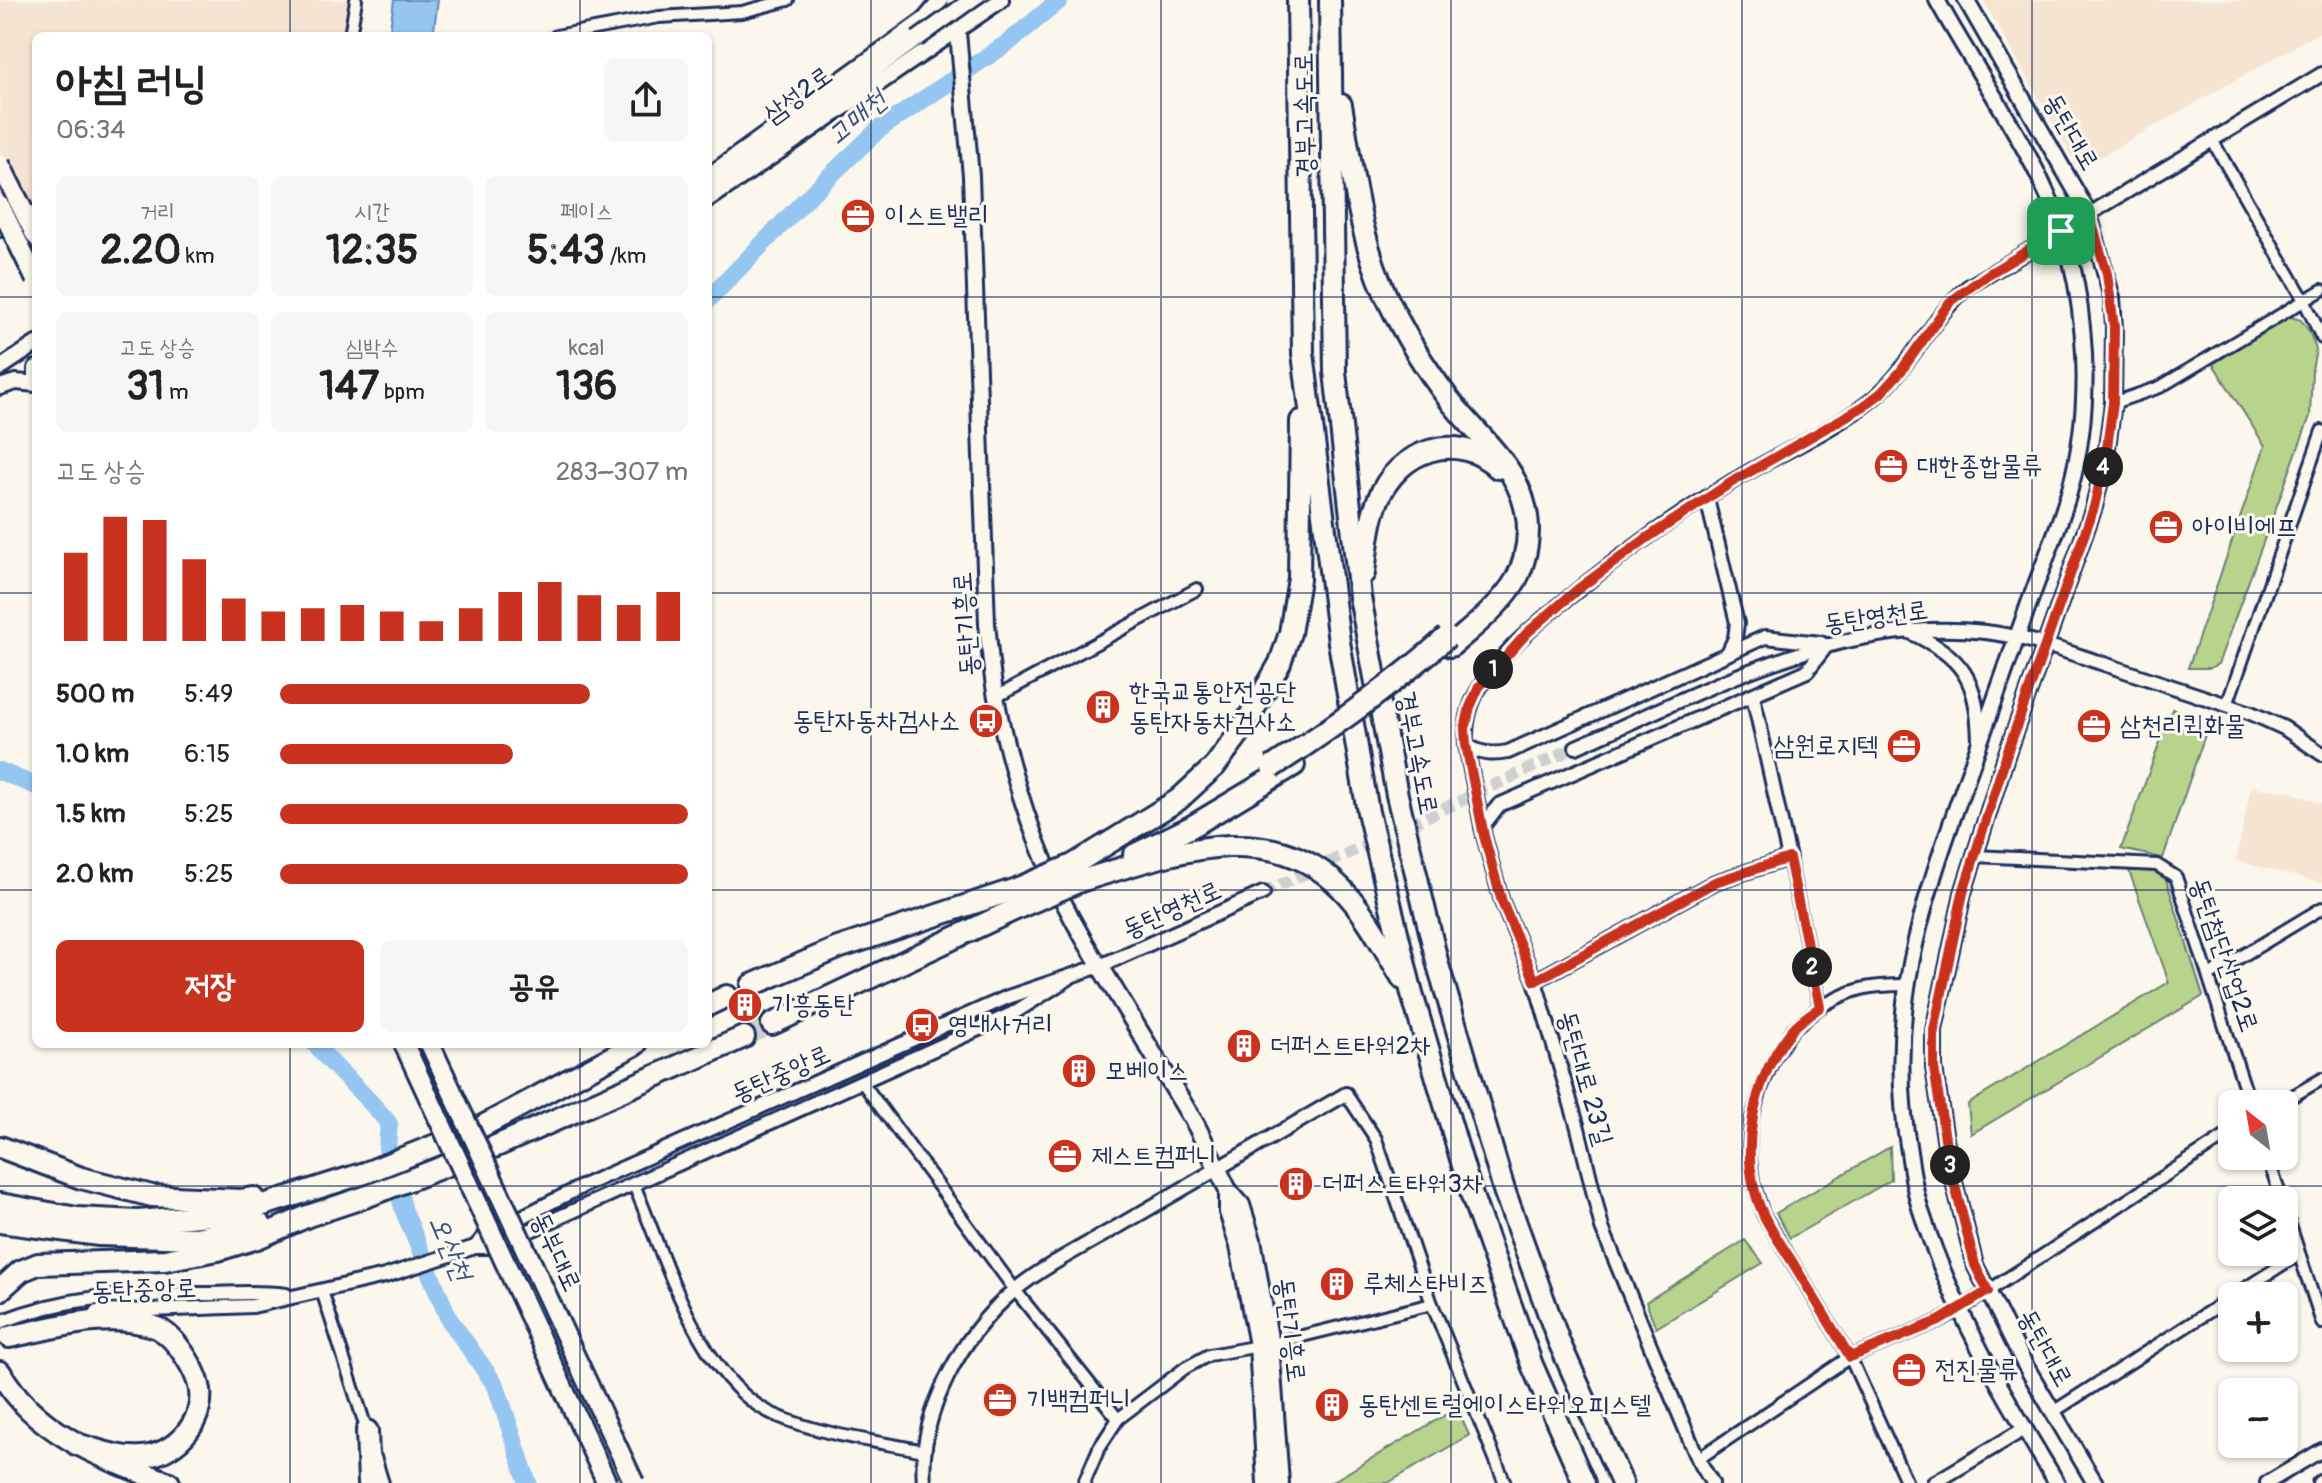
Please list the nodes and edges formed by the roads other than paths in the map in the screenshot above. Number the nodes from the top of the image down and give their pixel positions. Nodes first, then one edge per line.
1 (356, 0) edge
2 (788, 0) edge
3 (941, 0) edge
4 (955, 0) edge
5 (971, 0) edge
6 (1001, 0) edge
7 (1298, 0) edge
8 (1330, 0) edge
9 (1937, 0) edge
10 (1966, 0) edge
11 (351, 32) edge
12 (578, 32) edge
13 (958, 38) junction
14 (1331, 47) junction
15 (2322, 74) edge
16 (2212, 140) junction
17 (0, 164) edge
18 (712, 173) edge
19 (712, 187) edge
20 (712, 197) edge
21 (0, 206) edge
22 (2089, 214) junction
23 (32, 224) edge
24 (32, 228) edge
25 (0, 231) edge
26 (2061, 231) junction
27 (32, 272) edge
28 (2322, 290) edge
29 (2304, 300) junction
30 (2322, 338) edge
31 (32, 347) edge
32 (1303, 353) junction
33 (0, 368) edge
34 (32, 382) edge
35 (0, 387) edge
36 (2113, 403) junction
37 (2322, 431) edge
38 (1707, 499) junction
39 (1197, 589) dead end
40 (1360, 597) junction
41 (1737, 623) junction
42 (1905, 630) junction
43 (1765, 637) junction
44 (2017, 638) junction
45 (1449, 642) junction
46 (1828, 644) junction
47 (2045, 645) junction
48 (1728, 653) junction
49 (1753, 696) junction
50 (996, 697) junction
51 (2227, 705) junction
52 (1979, 743) junction
53 (1466, 745) junction
54 (1576, 747) tunnel mouth
55 (2322, 754) edge
56 (1482, 827) junction
57 (1975, 856) junction
58 (1789, 858) junction
59 (1077, 873) junction
60 (1263, 893) tunnel mouth
61 (1018, 898) junction
62 (2322, 908) edge
63 (1100, 966) junction
64 (2209, 976) junction
65 (1069, 978) junction
66 (1535, 981) junction
67 (752, 985) dead end
68 (1906, 985) junction
69 (1412, 994) junction
70 (1820, 1007) junction
71 (772, 1024) tunnel mouth
72 (744, 1037) tunnel mouth
73 (406, 1048) edge
74 (432, 1048) edge
75 (629, 1048) edge
76 (2322, 1079) edge
77 (862, 1082) junction
78 (2246, 1090) edge
79 (2298, 1093) edge
80 (1346, 1094) joint
81 (2218, 1141) edge
82 (0, 1147) edge
83 (0, 1157) edge
84 (48, 1166) junction
85 (1217, 1169) junction
86 (634, 1185) junction
87 (325, 1186) junction
88 (0, 1204) edge
89 (308, 1216) junction
90 (0, 1222) edge
91 (475, 1247) junction
92 (2298, 1251) edge
93 (2299, 1254) junction
94 (2255, 1282) edge
95 (0, 1290) edge
96 (1015, 1290) junction
97 (322, 1291) junction
98 (1988, 1291) junction
99 (1432, 1304) junction
100 (2218, 1306) edge
101 (1959, 1310) junction
102 (2322, 1323) edge
103 (3, 1333) edge
104 (1264, 1344) junction
105 (1850, 1357) junction
106 (0, 1372) edge
107 (2053, 1412) junction
108 (1118, 1419) junction
109 (2024, 1429) junction
110 (367, 1431) junction
111 (76, 1444) junction
112 (2322, 1450) edge
113 (924, 1451) junction
114 (1698, 1459) junction
115 (169, 1483) edge
116 (369, 1483) edge
117 (383, 1483) edge
118 (607, 1483) edge
119 (634, 1483) edge
120 (924, 1483) edge
121 (1084, 1483) edge
122 (1266, 1483) edge
123 (1280, 1483) edge
124 (1505, 1483) edge
125 (1584, 1483) edge
126 (1622, 1483) edge
127 (1712, 1483) edge
128 (1907, 1483) edge
129 (1934, 1483) edge
130 (2057, 1483) edge
131 (2095, 1483) edge
132 (2267, 1483) edge

1 - 11 street
2 - 12 street
3 - 18 main road
4 - 13 main road, 동탄기흥로
5 - 19 main road, 삼성2로, bridge
6 - 13 main road
7 - 32 highway, 경부고속도로
8 - 14 highway, 경부고속도로
9 - 26 main road
10 - 22 main road, 동탄대로
13 - 20 main road
13 - 50 main road, 동탄기흥로
14 - 40 highway, 경부고속도로
14 - 45 highway
15 - 16 street, 동탄대로 23길
16 - 22 street, 동탄대로 23길
16 - 29 street
17 - 24 highway, bridge
21 - 27 highway, bridge
22 - 26 street, 동탄대로 23길
22 - 36 main road, 동탄대로
23 - 25 street
26 - 38 street, 동탄대로 23길
26 - 44 main road
28 - 29 street
29 - 30 street
29 - 36 street
31 - 33 main road
32 - 59 highway
32 - 69 highway, 경부고속도로
34 - 35 main road
36 - 47 main road, 동탄대로
37 - 51 street
38 - 41 street
38 - 53 street, 동탄대로 23길
39 - 50 street
40 - 45 highway
40 - 126 highway, 경부고속도로
41 - 43 street
41 - 48 street
42 - 44 street, 동탄영천로
42 - 46 street, 동탄영천로
42 - 52 street
43 - 46 street
43 - 48 street
44 - 47 street, 동탄영천로
44 - 52 main road
45 - 59 highway, bridge
45 - 59 highway
46 - 49 street
46 - 54 street, 동탄영천로
47 - 51 street, 동탄영천로
47 - 57 main road, 동탄대로
48 - 53 street
49 - 56 street
49 - 58 street
50 - 63 main road, 동탄기흥로
51 - 55 street, 동탄영천로
52 - 68 main road
53 - 56 street, 동탄대로 23길
56 - 66 street, 동탄대로 23길
57 - 64 street, 동탄첨단산업2로
57 - 98 main road, 동탄대로
58 - 66 street
58 - 70 street
59 - 61 highway, bridge
59 - 69 highway
60 - 63 street, 동탄영천로
61 - 67 highway
61 - 71 highway
62 - 64 street
63 - 65 street, 동탄중앙로
63 - 85 main road, 동탄기흥로
64 - 78 street, 동탄첨단산업2로
65 - 77 street
65 - 91 street, 동탄중앙로
66 - 114 street, 동탄대로 23길
68 - 70 street
68 - 101 main road
69 - 125 highway, 경부고속도로
70 - 105 street
72 - 89 highway, bridge
73 - 118 highway, 동부대로, bridge
74 - 119 highway, 동부대로, bridge
75 - 87 highway, bridge
76 - 79 street
77 - 86 street
77 - 96 street
80 - 85 street
80 - 99 street
81 - 98 street
82 - 84 highway
83 - 84 highway
84 - 87 highway
85 - 96 street
85 - 104 main road, 동탄기흥로
86 - 91 street
86 - 113 street
87 - 88 highway
89 - 90 highway
89 - 95 highway
91 - 97 street, 동탄중앙로
92 - 93 street
93 - 94 street
93 - 102 street
96 - 108 street
96 - 113 street
97 - 103 street, 동탄중앙로
97 - 110 street
98 - 101 street
98 - 107 main road, 동탄대로
99 - 104 street
99 - 124 street
100 - 107 street
101 - 105 street
101 - 109 main road
103 - 111 highway
104 - 108 street
104 - 122 main road, 동탄기흥로
104 - 123 main road, 동탄기흥로
105 - 114 street
105 - 128 street
106 - 111 highway
107 - 131 main road, 동탄대로
108 - 121 street
109 - 129 street
109 - 130 main road
110 - 116 highway
110 - 117 street
111 - 115 highway
112 - 132 street
113 - 120 street
114 - 127 street, 동탄대로 23길

